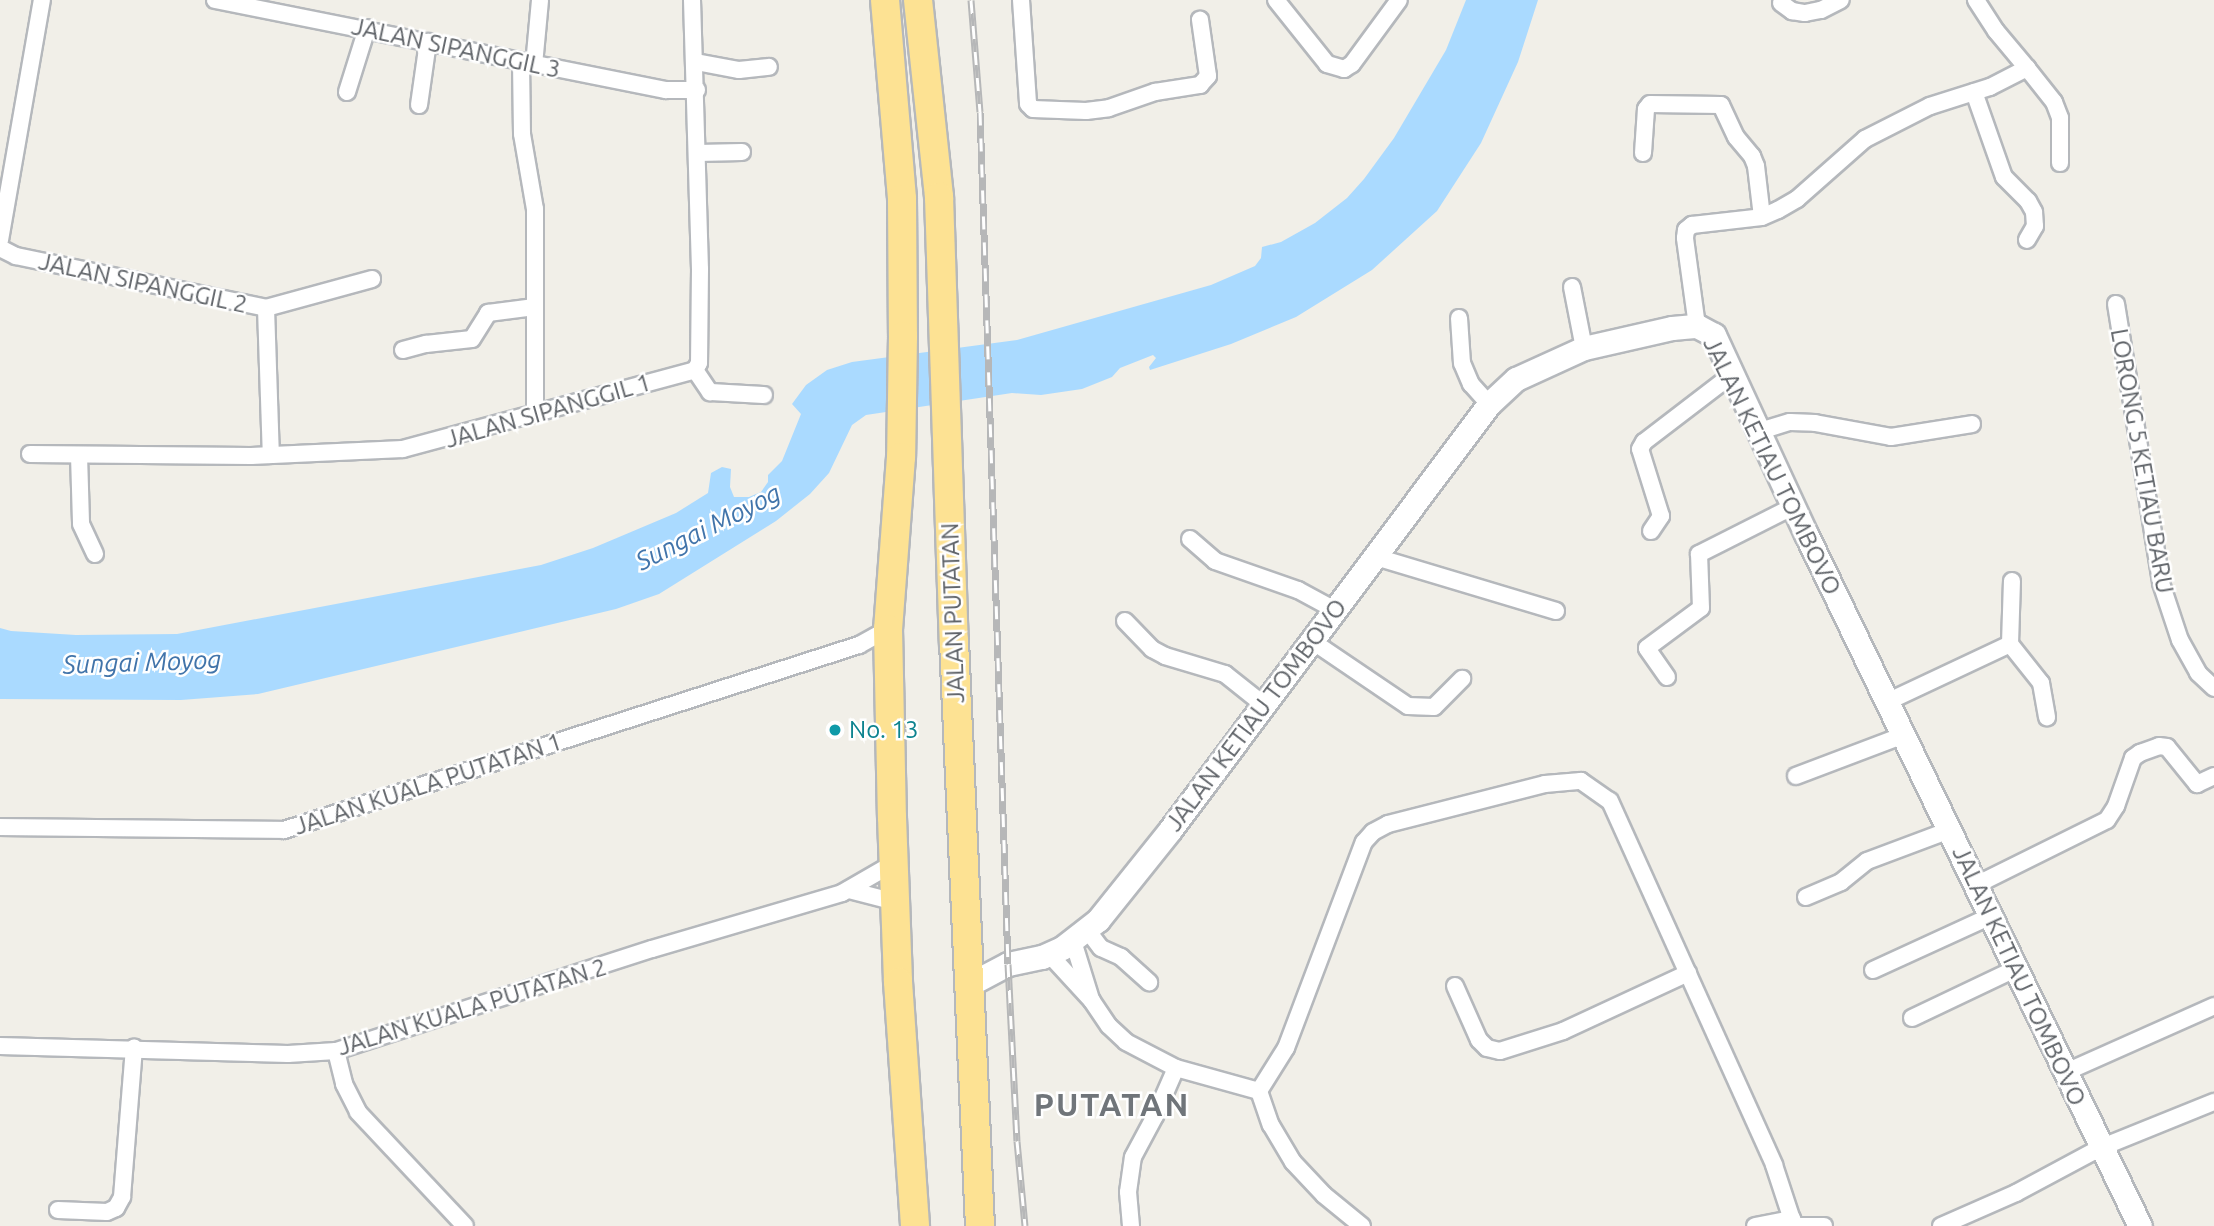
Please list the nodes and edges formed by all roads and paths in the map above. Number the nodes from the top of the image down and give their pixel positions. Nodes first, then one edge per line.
1 (42, 0) edge
2 (215, 0) edge
3 (540, 0) edge
4 (692, 0) edge
5 (885, 0) edge
6 (918, 0) edge
7 (1021, 0) edge
8 (1276, 0) edge
9 (1399, 0) edge
10 (1841, 0) edge
11 (1976, 0) edge
12 (1781, 3) dead end
13 (1200, 20) dead end
14 (367, 28) junction
15 (428, 42) junction
16 (696, 62) junction
17 (528, 63) junction
18 (769, 68) dead end
19 (2027, 68) junction
20 (697, 90) junction
21 (347, 92) dead end
22 (1974, 92) junction
23 (419, 105) dead end
24 (742, 152) dead end
25 (698, 153) junction
26 (1643, 153) dead end
27 (2060, 163) dead end
28 (1762, 217) junction
29 (0, 240) edge
30 (2027, 240) dead end
31 (0, 248) edge
32 (372, 279) dead end
33 (1572, 287) dead end
34 (2116, 304) dead end
35 (535, 307) junction
36 (266, 308) junction
37 (1459, 318) dead end
38 (1697, 326) junction
39 (1584, 348) junction
40 (403, 350) dead end
41 (695, 370) junction
42 (1733, 374) junction
43 (764, 395) dead end
44 (1489, 404) junction
45 (535, 413) junction
46 (1972, 425) dead end
47 (1760, 431) junction
48 (30, 454) dead end
49 (79, 454) junction
50 (271, 456) junction
51 (1794, 506) junction
52 (1651, 531) dead end
53 (1190, 539) dead end
54 (95, 554) dead end
55 (1376, 556) junction
56 (2012, 581) dead end
57 (1335, 610) junction
58 (1556, 611) dead end
59 (1125, 621) dead end
60 (888, 629) junction
61 (1312, 641) junction
62 (2010, 644) junction
63 (841, 650) junction
64 (889, 662) junction
65 (1667, 677) dead end
66 (1462, 679) dead end
67 (2214, 688) edge
68 (1889, 701) junction
69 (1264, 705) junction
70 (2047, 717) dead end
71 (1904, 735) junction
72 (1796, 776) dead end
73 (2214, 776) edge
74 (0, 827) edge
75 (1950, 831) junction
76 (894, 863) junction
77 (1976, 885) junction
78 (849, 890) junction
79 (1806, 898) dead end
80 (895, 902) junction
81 (1991, 916) junction
82 (1080, 936) junction
83 (968, 945) junction
84 (1049, 954) junction
85 (1008, 964) junction
86 (2015, 969) junction
87 (1873, 970) dead end
88 (1688, 972) junction
89 (1149, 982) dead end
90 (970, 984) junction
91 (1455, 986) dead end
92 (1092, 1001) junction
93 (2214, 1006) edge
94 (1912, 1018) dead end
95 (0, 1046) edge
96 (134, 1047) junction
97 (337, 1051) junction
98 (1176, 1068) junction
99 (2066, 1072) junction
100 (1259, 1091) junction
101 (2214, 1102) edge
102 (2100, 1148) junction
103 (58, 1210) dead end
104 (1796, 1224) edge
105 (465, 1226) edge
106 (915, 1226) edge
107 (980, 1226) edge
108 (1131, 1226) edge
109 (1362, 1226) edge
110 (1755, 1226) edge
111 (1824, 1226) edge
112 (1941, 1226) edge
113 (2140, 1226) edge

1 - 29 street
2 - 14 street, JALAN SIPANGGIL 3
3 - 17 street
4 - 16 street
5 - 60 highway
6 - 83 highway, JALAN PUTATAN
7 - 13 street
8 - 9 street
10 - 12 street
11 - 19 street
14 - 15 street, JALAN SIPANGGIL 3
14 - 21 street
15 - 17 street, JALAN SIPANGGIL 3
15 - 23 street
16 - 18 street
16 - 20 street
17 - 20 street, JALAN SIPANGGIL 3
17 - 35 street
19 - 22 street
19 - 27 street
20 - 25 street
22 - 28 street
22 - 30 street
24 - 25 street
25 - 41 street
26 - 28 street
28 - 38 street
31 - 36 street, JALAN SIPANGGIL 2
32 - 36 street
33 - 39 street
34 - 67 street, LORONG 5 KETIAU BARU
35 - 40 street
35 - 45 street
36 - 50 street, JALAN SIPANGGIL 2
37 - 44 street
38 - 39 street, JALAN KETIAU TOMBOVO
38 - 42 street, JALAN KETIAU TOMBOVO
39 - 44 street, JALAN KETIAU TOMBOVO
41 - 43 street
41 - 45 street, JALAN SIPANGGIL 1
42 - 47 street, JALAN KETIAU TOMBOVO
42 - 52 street
44 - 55 street, JALAN KETIAU TOMBOVO
45 - 50 street, JALAN SIPANGGIL 1
46 - 47 street
47 - 51 street, JALAN KETIAU TOMBOVO
48 - 49 street, JALAN SIPANGGIL 1
49 - 50 street, JALAN SIPANGGIL 1
49 - 54 street
51 - 65 street
51 - 68 street, JALAN KETIAU TOMBOVO
53 - 57 street
55 - 57 street, JALAN KETIAU TOMBOVO
55 - 58 street
56 - 62 street
57 - 61 street, JALAN KETIAU TOMBOVO
59 - 69 street
60 - 63 street, JALAN KUALA PUTATAN 1
60 - 64 highway
61 - 66 street
61 - 69 street, JALAN KETIAU TOMBOVO
62 - 68 street
62 - 70 street
63 - 64 street, JALAN KUALA PUTATAN 1
63 - 74 street, JALAN KUALA PUTATAN 1
64 - 76 highway
68 - 71 street, JALAN KETIAU TOMBOVO
69 - 82 street, JALAN KETIAU TOMBOVO
71 - 72 street
71 - 75 street, JALAN KETIAU TOMBOVO
73 - 77 street
75 - 77 street, JALAN KETIAU TOMBOVO
75 - 79 street
76 - 78 street, JALAN KUALA PUTATAN 2
76 - 80 highway
77 - 81 street, JALAN KETIAU TOMBOVO
78 - 80 street
78 - 97 street, JALAN KUALA PUTATAN 2
80 - 106 highway
81 - 86 street, JALAN KETIAU TOMBOVO
81 - 87 street
82 - 84 street, JALAN KETIAU TOMBOVO
82 - 89 street
82 - 92 street
83 - 85 street
83 - 90 highway, JALAN PUTATAN
84 - 85 street, JALAN KETIAU TOMBOVO
84 - 92 street
85 - 90 street, JALAN KETIAU TOMBOVO
86 - 94 street
86 - 99 street, JALAN KETIAU TOMBOVO
88 - 91 street
88 - 100 street
88 - 104 street
90 - 107 highway, JALAN PUTATAN
92 - 98 street
93 - 99 street
95 - 96 street, JALAN KUALA PUTATAN 2
96 - 97 street, JALAN KUALA PUTATAN 2
96 - 103 street
97 - 105 street
98 - 100 street
98 - 108 street
99 - 102 street, JALAN KETIAU TOMBOVO
100 - 109 street
101 - 102 street
102 - 112 street
102 - 113 street, JALAN KETIAU TOMBOVO
104 - 110 street
104 - 111 street

